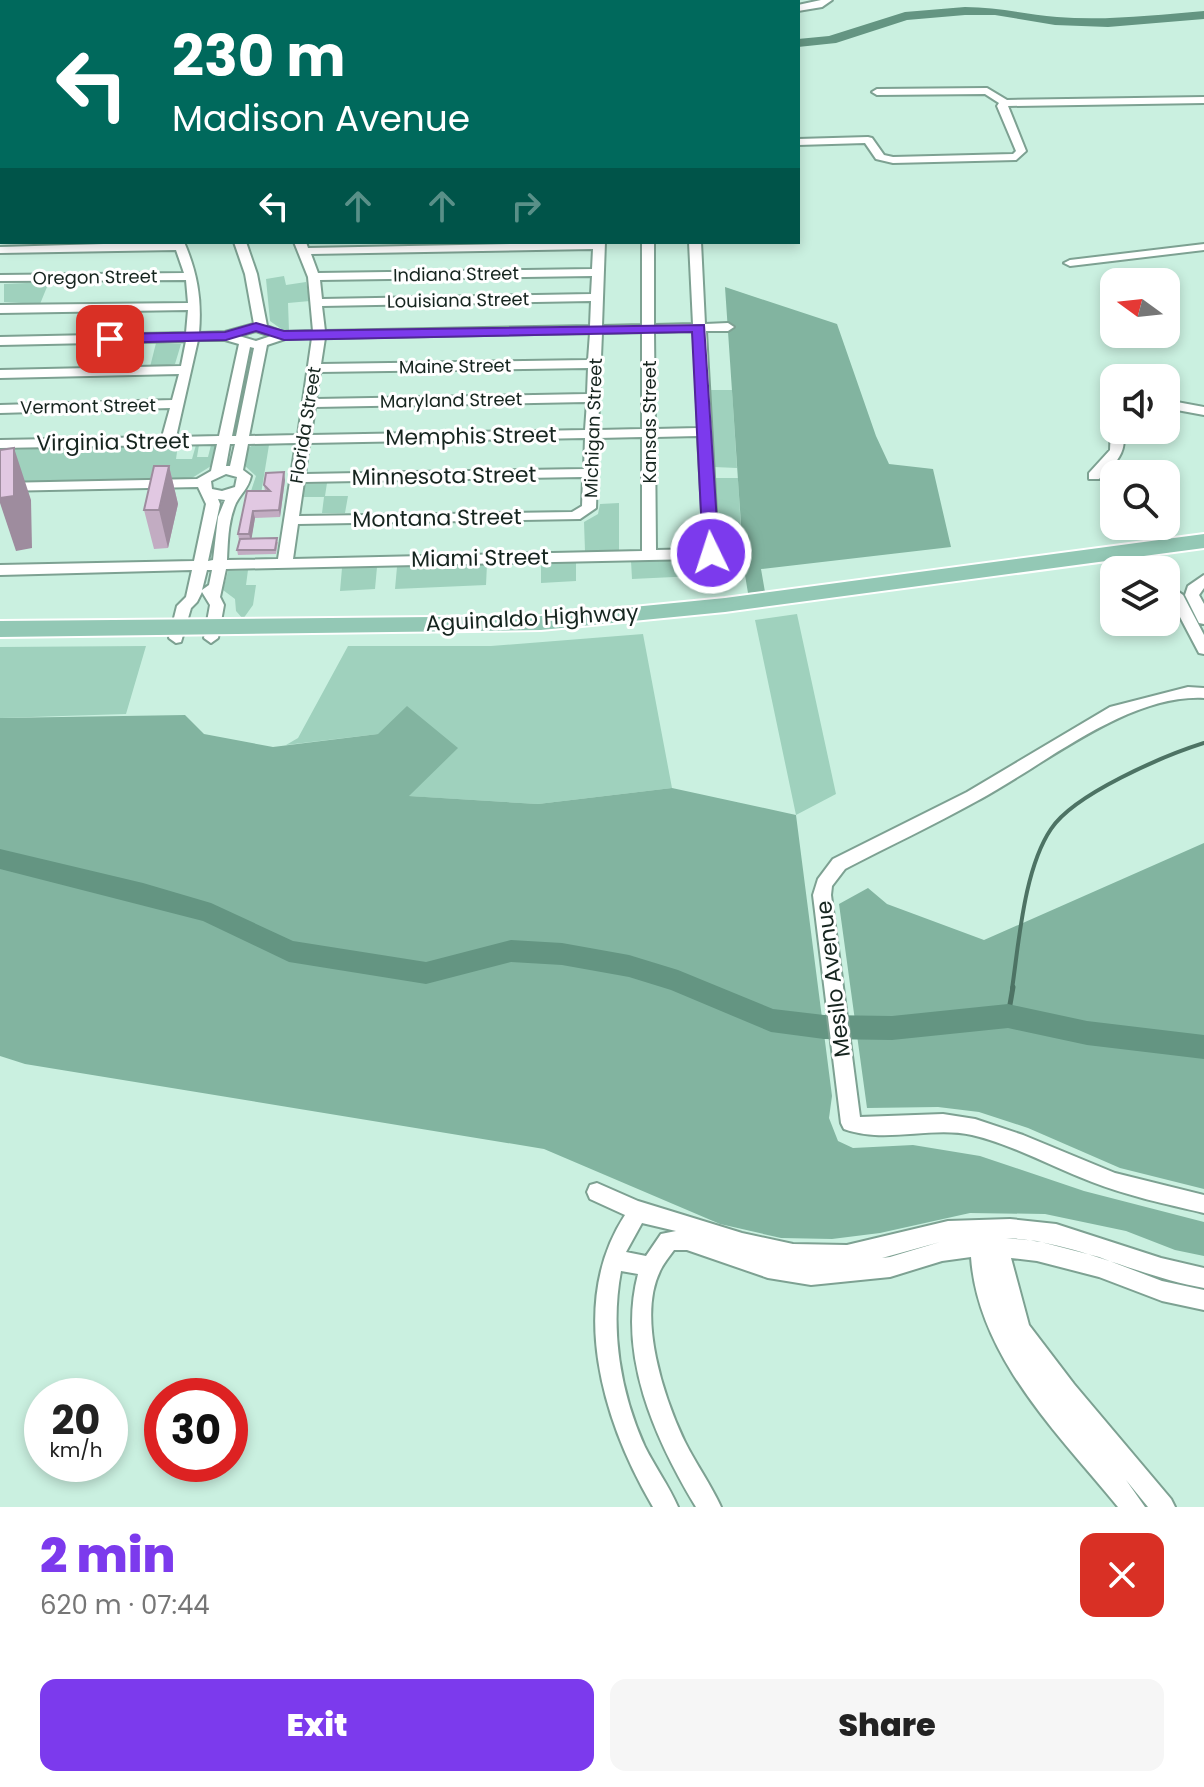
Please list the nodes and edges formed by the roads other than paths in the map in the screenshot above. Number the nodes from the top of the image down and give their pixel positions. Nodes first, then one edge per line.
1 (828, 0) edge
2 (800, 8) edge
3 (877, 92) dead end
4 (1204, 100) edge
5 (1005, 103) junction
6 (800, 142) edge
7 (179, 244) edge
8 (241, 244) edge
9 (599, 244) edge
10 (648, 244) edge
11 (695, 244) edge
12 (302, 246) edge
13 (1204, 247) edge
14 (0, 250) edge
15 (1070, 263) dead end
16 (598, 272) junction
17 (191, 276) junction
18 (314, 277) junction
19 (0, 278) edge
20 (598, 297) junction
21 (319, 303) junction
22 (194, 306) junction
23 (0, 309) edge
24 (728, 327) dead end
25 (699, 328) junction
26 (648, 329) junction
27 (597, 330) junction
28 (255, 334) junction
29 (319, 335) junction
30 (192, 337) junction
31 (0, 341) edge
32 (596, 364) junction
33 (314, 368) junction
34 (185, 370) junction
35 (0, 374) edge
36 (594, 398) junction
37 (308, 403) junction
38 (177, 404) junction
39 (1180, 407) edge
40 (0, 409) edge
41 (1204, 411) edge
42 (703, 432) junction
43 (649, 433) junction
44 (593, 434) junction
45 (302, 438) junction
46 (233, 440) junction
47 (168, 441) junction
48 (0, 444) edge
49 (1118, 444) edge
50 (218, 471) junction
51 (236, 471) junction
52 (591, 473) junction
53 (1094, 476) dead end
54 (297, 478) junction
55 (0, 487) edge
56 (206, 489) junction
57 (236, 493) junction
58 (582, 515) joint
59 (291, 520) junction
60 (1202, 547) edge
61 (711, 553) junction
62 (743, 553) dead end
63 (649, 554) junction
64 (1154, 556) edge
65 (285, 562) junction
66 (201, 564) junction
67 (217, 564) junction
68 (1100, 564) edge
69 (0, 570) edge
70 (1180, 580) edge
71 (1201, 582) edge
72 (211, 590) junction
73 (192, 599) junction
74 (1180, 599) edge
75 (1196, 614) edge
76 (0, 629) edge
77 (178, 632) junction
78 (212, 632) junction
79 (0, 639) edge
80 (1204, 649) edge
81 (1204, 678) edge
82 (1196, 693) edge
83 (597, 1192) dead end
84 (1204, 1204) edge
85 (639, 1210) junction
86 (687, 1240) junction
87 (990, 1241) junction
88 (613, 1259) junction
89 (649, 1267) junction
90 (1204, 1278) edge
91 (1204, 1300) edge
92 (1158, 1505) edge
93 (666, 1507) edge
94 (709, 1507) edge
95 (1133, 1507) edge

1 - 2 street
3 - 5 street
4 - 5 street
5 - 6 street
7 - 14 street
7 - 17 street
8 - 28 street
9 - 12 street
9 - 16 street, Michigan Street
10 - 26 street, Kansas Street
11 - 25 street
12 - 18 street, Florida Street
13 - 15 street
16 - 18 street, Indiana Street
16 - 20 street, Michigan Street
17 - 19 street, Oregon Street
17 - 22 street
18 - 21 street, Florida Street
20 - 21 street, Louisiana Street
20 - 27 street, Michigan Street
21 - 29 street, Florida Street
22 - 23 street
22 - 30 street
24 - 25 street
25 - 26 street
25 - 42 street
26 - 27 street
26 - 43 street, Kansas Street
27 - 29 street
27 - 32 street, Michigan Street
28 - 29 street
28 - 30 street
28 - 46 street
29 - 33 street, Florida Street
30 - 31 street
30 - 34 street
32 - 33 street, Maine Street
32 - 36 street, Michigan Street
33 - 37 street, Florida Street
34 - 35 street
34 - 38 street
36 - 37 street, Maryland Street
36 - 44 street, Michigan Street
37 - 45 street, Florida Street
38 - 40 street, Vermont Street
38 - 47 street
39 - 41 street
42 - 43 street, Memphis Street
42 - 61 street
43 - 44 street, Memphis Street
43 - 63 street, Kansas Street
44 - 45 street, Memphis Street
44 - 52 street, Michigan Street
45 - 46 street, Memphis Street
45 - 54 street, Florida Street
46 - 47 street, Virginia Street
46 - 50 street
46 - 51 street
47 - 48 street, Virginia Street
49 - 53 street
50 - 51 street
50 - 56 street
51 - 57 street
52 - 54 street, Minnesota Street
52 - 58 street, Michigan Street
54 - 59 street, Florida Street
55 - 56 street
56 - 57 street
56 - 66 street
57 - 67 street
58 - 59 street, Montana Street
59 - 65 street, Florida Street
60 - 64 main road, Aguinaldo Highway
61 - 62 street, Miami Street
61 - 63 street, Miami Street
63 - 65 street, Miami Street
65 - 67 street, Miami Street
66 - 67 street, Miami Street
66 - 69 street, Miami Street
66 - 73 street
67 - 72 street
68 - 78 main road, Aguinaldo Highway
70 - 71 street
71 - 75 street
72 - 73 street
72 - 78 street
73 - 77 street
74 - 75 street
75 - 80 street
76 - 77 main road, Aguinaldo Highway
77 - 78 main road, Aguinaldo Highway
77 - 79 main road, Aguinaldo Highway
81 - 82 street, Mesilo Avenue
82 - 84 street, Mesilo Avenue
83 - 85 street
85 - 86 street
85 - 87 street
85 - 88 street
86 - 87 street
86 - 89 street
87 - 90 street
87 - 91 street
87 - 92 street
87 - 95 street
88 - 89 street
88 - 93 street
89 - 94 street

